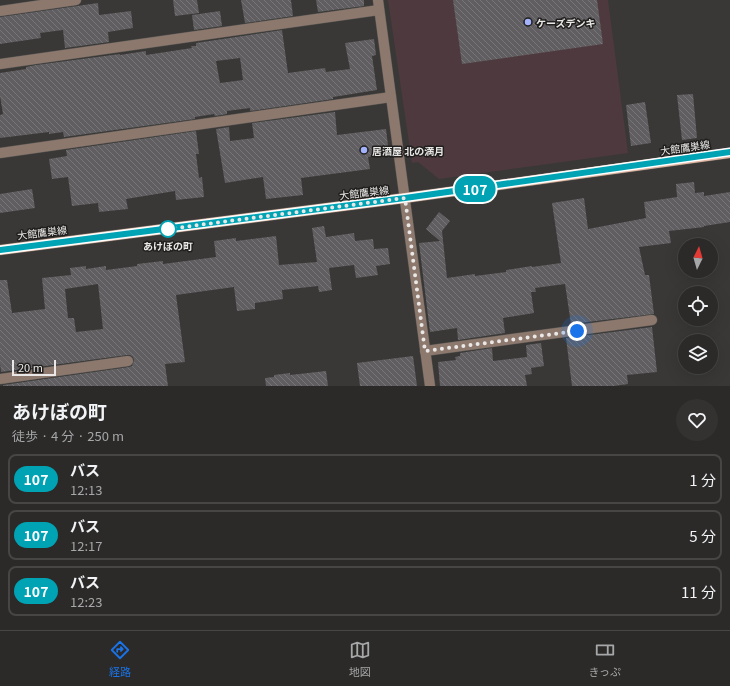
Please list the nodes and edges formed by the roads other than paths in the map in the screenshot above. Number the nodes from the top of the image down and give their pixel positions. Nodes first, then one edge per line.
1 (76, 0) edge
2 (379, 5) edge
3 (0, 10) edge
4 (0, 64) edge
5 (390, 97) junction
6 (730, 152) edge
7 (0, 153) edge
8 (405, 198) junction
9 (0, 250) edge
10 (652, 320) dead end
11 (425, 351) junction
12 (128, 361) dead end
13 (0, 379) edge
14 (430, 386) edge

1 - 3 street
2 - 4 street
2 - 5 street
5 - 7 street
5 - 8 street
6 - 8 main road, 大館鷹巣線
8 - 9 main road, 大館鷹巣線
8 - 11 street
10 - 11 street
11 - 14 street
12 - 13 street

